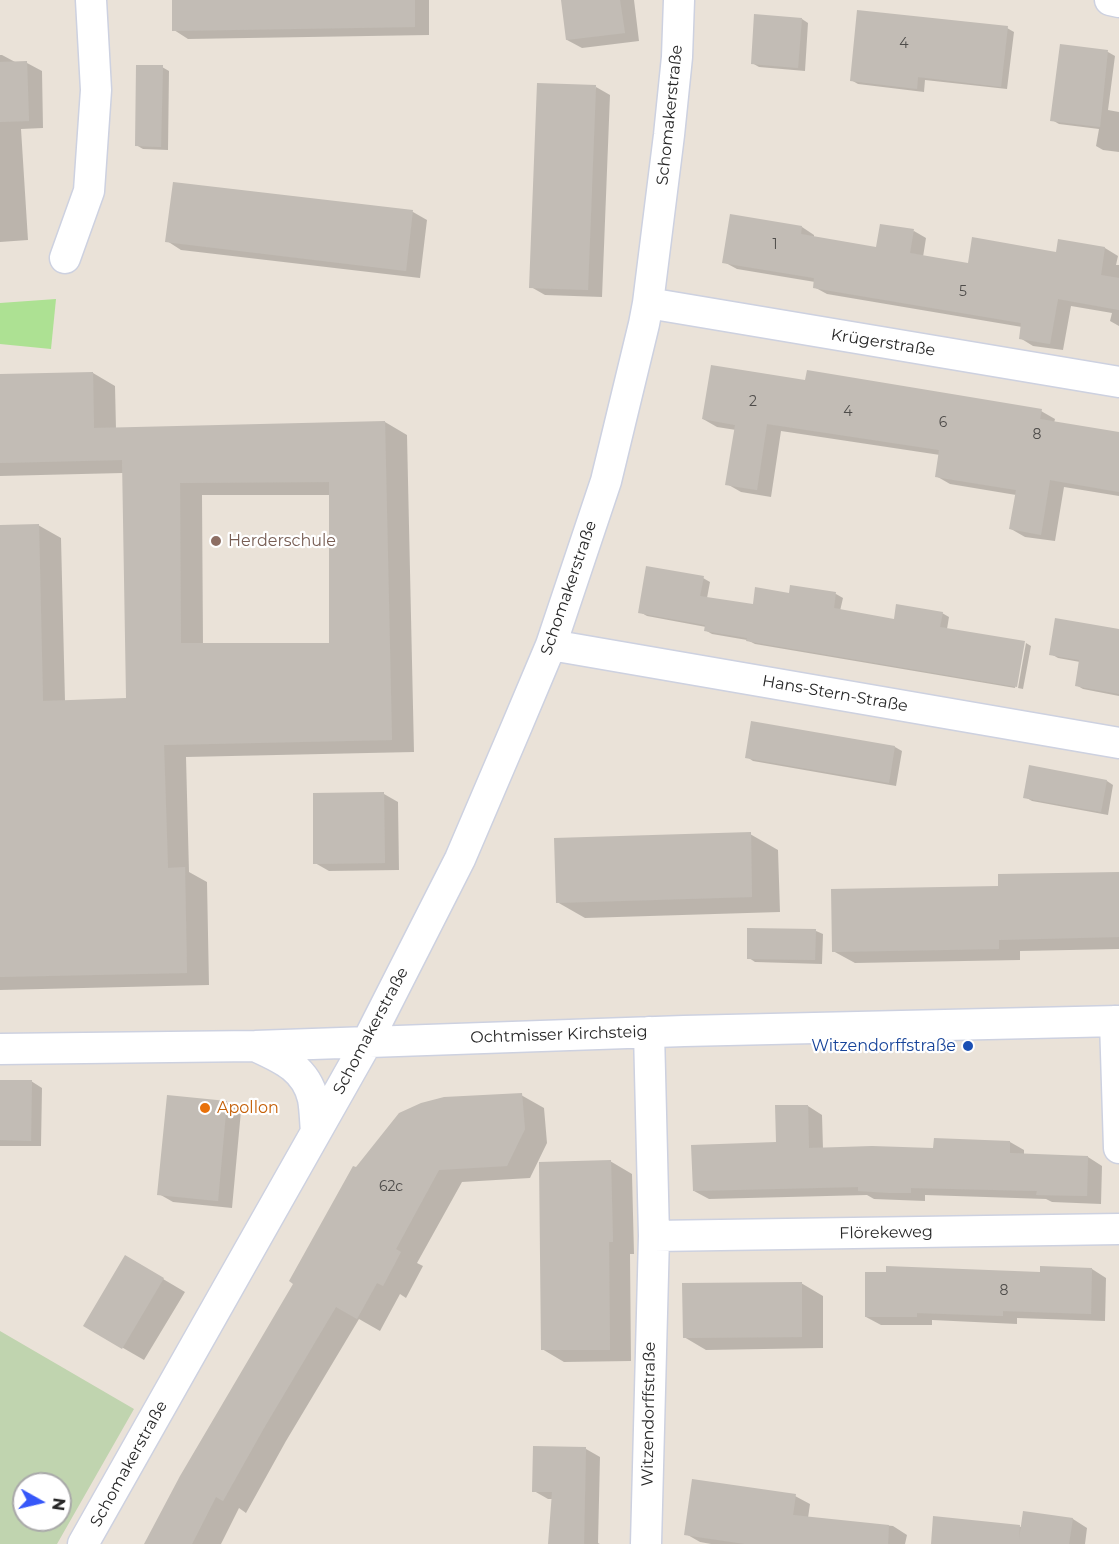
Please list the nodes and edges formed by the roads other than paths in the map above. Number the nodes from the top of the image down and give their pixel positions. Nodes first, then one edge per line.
1 (91, 0) edge
2 (679, 0) edge
3 (1110, 0) edge
4 (1119, 2) edge
5 (65, 258) dead end
6 (648, 303) junction
7 (1119, 382) edge
8 (551, 645) junction
9 (1119, 744) edge
10 (1117, 1021) edge
11 (649, 1032) junction
12 (367, 1042) junction
13 (255, 1046) junction
14 (0, 1049) edge
15 (316, 1132) junction
16 (1119, 1148) edge
17 (1119, 1229) edge
18 (654, 1236) junction
19 (83, 1544) edge
20 (646, 1544) edge

1 - 5 street
2 - 6 street, Schomakerstraße
3 - 4 street
6 - 7 street, Krügerstraße
6 - 8 street, Schomakerstraße
8 - 9 street, Hans-Stern-Straße
8 - 12 street, Schomakerstraße
10 - 11 street, Ochtmisser Kirchsteig
10 - 16 street
11 - 12 street, Ochtmisser Kirchsteig
11 - 18 street, Witzendorffstraße
12 - 13 street, Ochtmisser Kirchsteig
12 - 15 street, Schomakerstraße
13 - 14 street, Ochtmisser Kirchsteig
13 - 15 street, Schomakerstraße
15 - 19 street, Schomakerstraße
17 - 18 street, Flörekeweg
18 - 20 street, Witzendorffstraße

